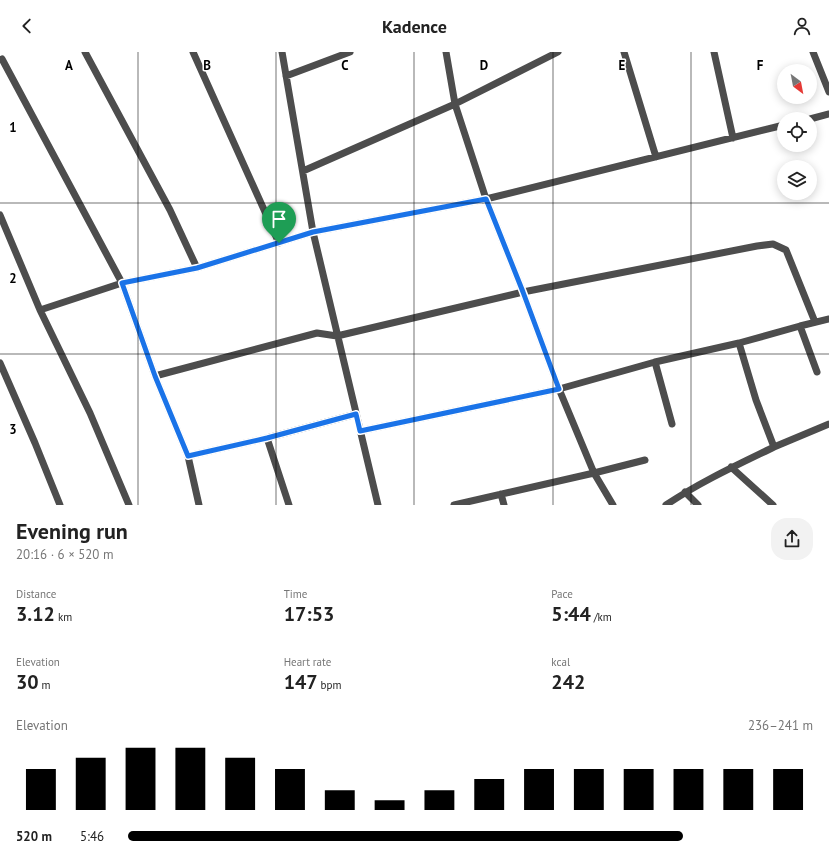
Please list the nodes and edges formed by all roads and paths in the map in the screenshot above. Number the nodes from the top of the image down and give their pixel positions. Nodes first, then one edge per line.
1 (6, 52) edge
2 (85, 52) edge
3 (193, 52) edge
4 (282, 52) edge
5 (350, 52) edge
6 (446, 52) edge
7 (558, 52) edge
8 (624, 52) edge
9 (714, 52) edge
10 (813, 52) edge
11 (1, 62) edge
12 (286, 76) junction
13 (829, 92) edge
14 (456, 104) junction
15 (829, 114) edge
16 (817, 117) edge
17 (777, 127) edge
18 (734, 138) junction
19 (656, 157) junction
20 (303, 171) junction
21 (486, 199) junction
22 (0, 215) edge
23 (313, 232) junction
24 (279, 243) junction
25 (197, 268) junction
26 (122, 283) junction
27 (523, 292) junction
28 (40, 310) junction
29 (829, 319) edge
30 (815, 322) junction
31 (800, 326) junction
32 (337, 336) junction
33 (739, 343) junction
34 (655, 362) junction
35 (0, 363) edge
36 (817, 372) dead end
37 (155, 376) junction
38 (559, 389) junction
39 (356, 414) junction
40 (672, 424) dead end
41 (829, 424) edge
42 (360, 431) junction
43 (267, 438) junction
44 (774, 447) junction
45 (188, 456) junction
46 (645, 460) dead end
47 (732, 467) junction
48 (594, 473) junction
49 (685, 492) junction
50 (502, 494) junction
51 (60, 505) edge
52 (129, 505) edge
53 (199, 505) edge
54 (289, 505) edge
55 (378, 505) edge
56 (454, 505) edge
57 (504, 505) edge
58 (613, 505) edge
59 (666, 505) edge
60 (698, 505) edge
61 (773, 505) edge

1 - 11 street
2 - 25 street
3 - 24 street
4 - 12 street
5 - 12 street
6 - 14 street
7 - 14 street
8 - 19 street
9 - 18 street
10 - 13 street
11 - 26 street
12 - 20 street
14 - 20 street
14 - 21 street
15 - 16 street
17 - 18 street
18 - 19 street
19 - 21 street
20 - 23 street
21 - 23 street
21 - 27 street
22 - 28 street
23 - 24 street
23 - 32 street
24 - 25 street
25 - 26 street
26 - 28 street
26 - 37 street
27 - 30 street
27 - 32 street
27 - 38 street
28 - 52 street
29 - 30 street
30 - 31 street
31 - 33 street
31 - 36 street
32 - 37 street
32 - 39 street
33 - 34 street
33 - 44 street
34 - 38 street
34 - 40 street
35 - 51 street
37 - 45 street
38 - 42 street
38 - 48 street
39 - 42 street
39 - 43 street
41 - 44 street
42 - 55 street
43 - 45 street
43 - 54 street
44 - 47 street
45 - 53 street
46 - 48 street
47 - 49 street
47 - 61 street
48 - 50 street
48 - 58 street
49 - 59 street
49 - 60 street
50 - 56 street
50 - 57 street

